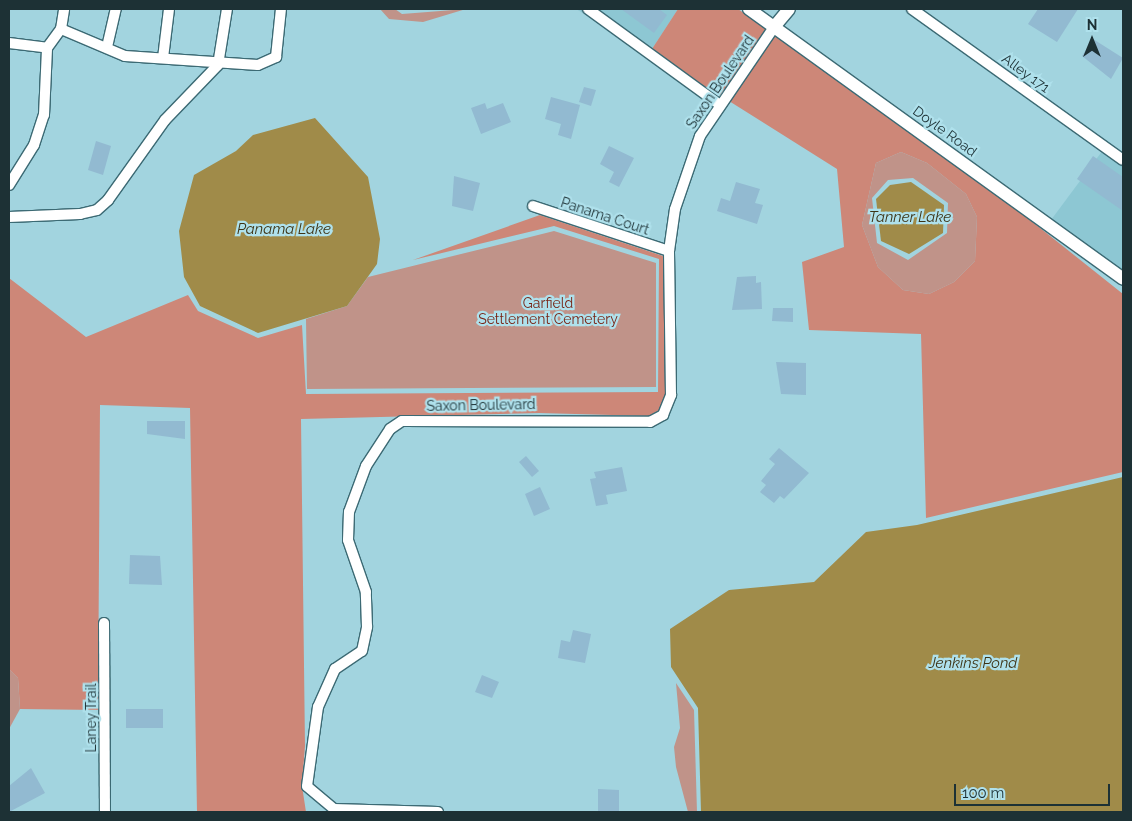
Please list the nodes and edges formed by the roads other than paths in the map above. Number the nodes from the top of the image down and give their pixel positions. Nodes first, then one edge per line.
1 (64, 9) edge
2 (116, 9) edge
3 (169, 9) edge
4 (227, 9) edge
5 (281, 9) edge
6 (588, 9) edge
7 (748, 9) edge
8 (789, 9) edge
9 (912, 9) edge
10 (774, 27) junction
11 (61, 29) junction
12 (9, 43) edge
13 (107, 47) junction
14 (47, 48) junction
15 (163, 58) junction
16 (218, 65) junction
17 (720, 105) junction
18 (1123, 160) edge
19 (9, 185) edge
20 (534, 206) dead end
21 (9, 217) edge
22 (669, 251) junction
23 (1123, 279) edge
24 (104, 623) dead end
25 (105, 812) edge
26 (438, 812) edge

1 - 11 street
2 - 13 street
3 - 15 street
4 - 16 street
5 - 16 street
6 - 17 street
7 - 10 main road, Doyle Road
8 - 10 main road, Saxon Boulevard
9 - 18 street, Alley 171
10 - 17 street, Saxon Boulevard
10 - 23 main road, Doyle Road
11 - 13 street
11 - 14 street
12 - 14 street
13 - 15 street
14 - 19 street
15 - 16 street
16 - 21 street
17 - 22 street, Saxon Boulevard
20 - 22 street, Panama Court
22 - 26 street, Saxon Boulevard
24 - 25 street, Laney Trail

